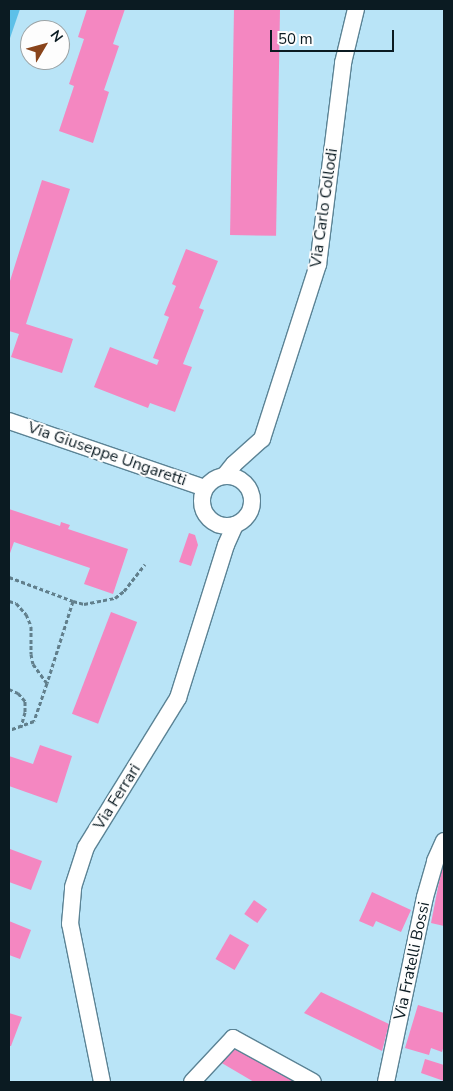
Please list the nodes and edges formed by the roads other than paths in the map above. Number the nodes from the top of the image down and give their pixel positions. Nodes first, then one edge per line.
1 (356, 9) edge
2 (9, 421) edge
3 (225, 475) junction
4 (205, 488) junction
5 (235, 525) junction
6 (444, 841) edge
7 (102, 1082) edge
8 (192, 1082) edge
9 (313, 1082) edge
10 (386, 1082) edge

1 - 3 street, Via Carlo Collodi
2 - 4 street, Via Giuseppe Ungaretti
3 - 4 street
3 - 5 street
4 - 5 street
5 - 7 street, Via Ferrari
6 - 10 street, Via Fratelli Bossi
8 - 9 street

